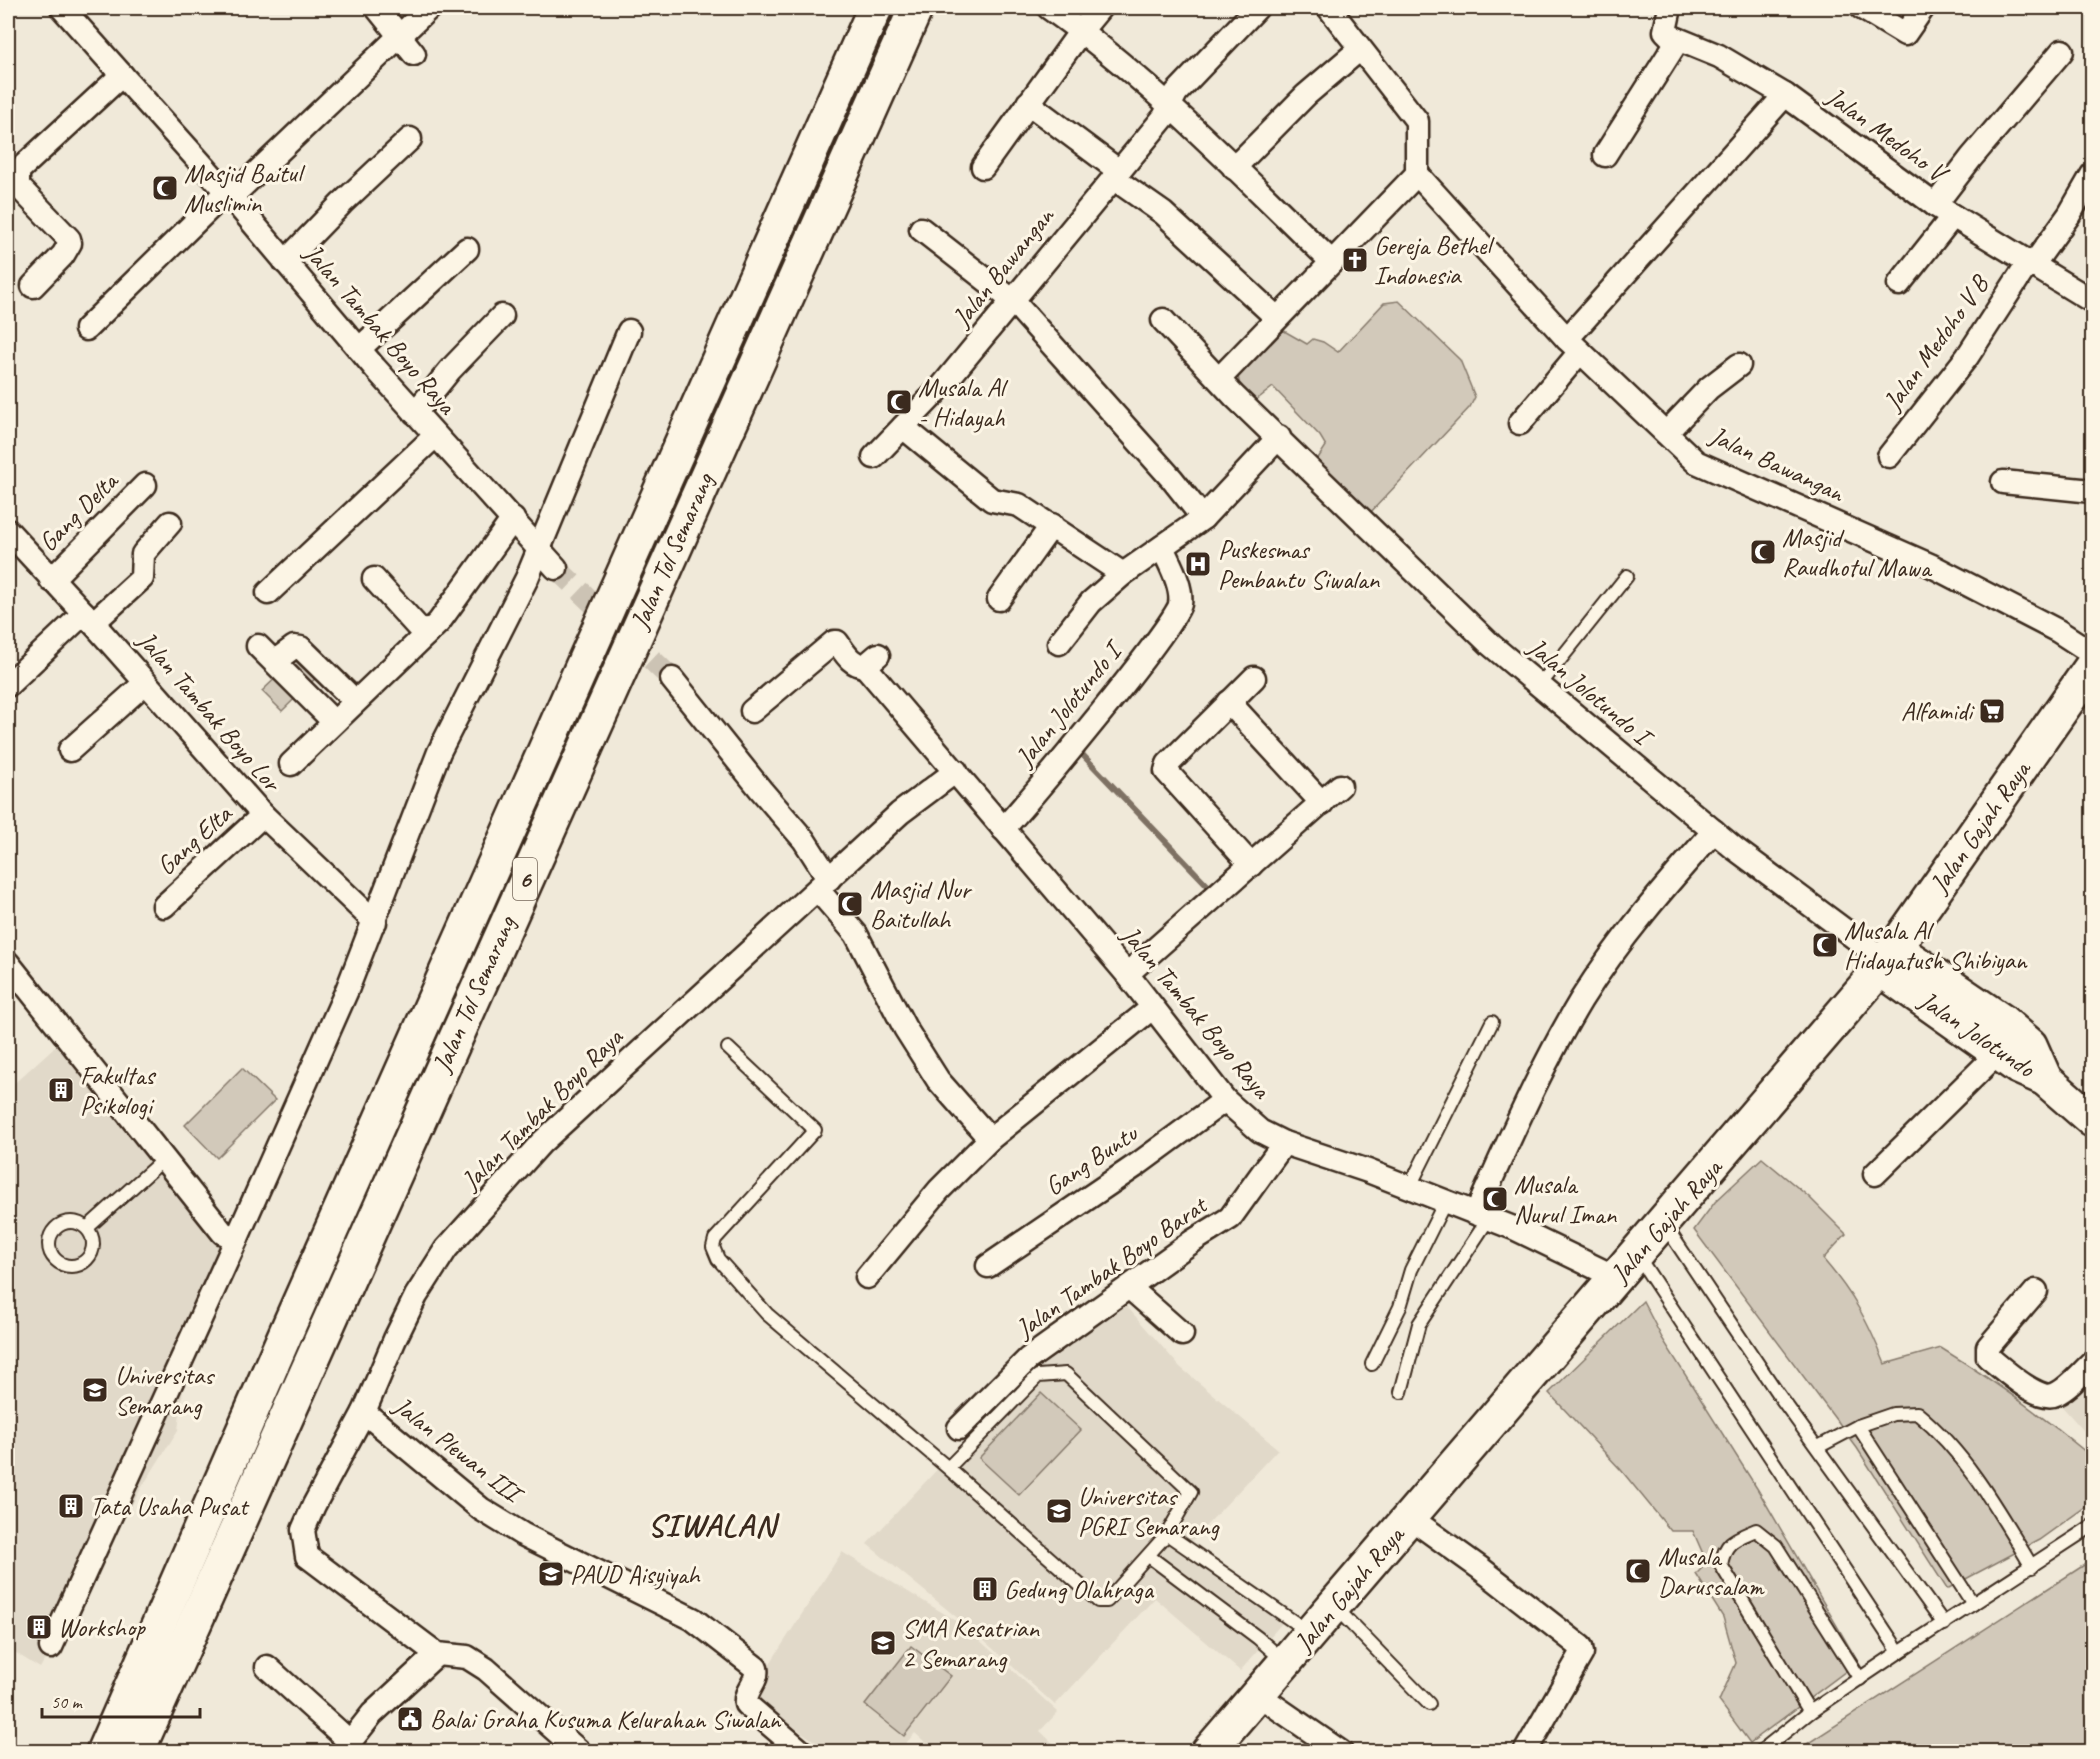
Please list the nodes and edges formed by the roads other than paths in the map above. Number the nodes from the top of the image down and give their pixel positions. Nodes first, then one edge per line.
1 (62, 8) edge
2 (377, 8) edge
3 (429, 8) edge
4 (875, 8) edge
5 (916, 8) edge
6 (1049, 8) edge
7 (1100, 8) edge
8 (1257, 8) edge
9 (1670, 8) edge
10 (1862, 8) edge
11 (1923, 8) edge
12 (1335, 10) edge
13 (1081, 31) junction
14 (400, 36) junction
15 (1678, 40) junction
16 (1360, 49) junction
17 (2062, 51) dead end
18 (414, 54) dead end
19 (122, 75) junction
20 (1785, 95) junction
21 (1028, 103) junction
22 (1169, 107) junction
23 (410, 139) dead end
24 (1605, 155) dead end
25 (983, 167) dead end
26 (1234, 168) junction
27 (1418, 174) junction
28 (1116, 175) junction
29 (2092, 175) edge
30 (228, 194) junction
31 (1944, 211) junction
32 (921, 229) dead end
33 (467, 249) dead end
34 (285, 262) junction
35 (1332, 262) junction
36 (2030, 264) junction
37 (1899, 284) dead end
38 (33, 286) dead end
39 (1012, 300) junction
40 (2092, 301) edge
41 (502, 316) dead end
42 (1277, 318) junction
43 (1163, 320) dead end
44 (86, 329) dead end
45 (629, 331) dead end
46 (1574, 345) junction
47 (359, 349) junction
48 (1739, 365) dead end
49 (1219, 380) junction
50 (415, 413) junction
51 (1520, 423) dead end
52 (903, 427) junction
53 (1666, 433) junction
54 (435, 436) junction
55 (1279, 437) junction
56 (1889, 456) dead end
57 (874, 457) dead end
58 (2003, 482) dead end
59 (145, 485) dead end
60 (2092, 491) edge
61 (1203, 518) junction
62 (513, 519) junction
63 (170, 524) dead end
64 (1052, 525) junction
65 (8, 531) edge
66 (1162, 548) junction
67 (540, 549) junction
68 (556, 568) tunnel mouth
69 (1123, 574) junction
70 (1627, 576) dead end
71 (374, 579) dead end
72 (51, 580) junction
73 (268, 593) dead end
74 (999, 599) dead end
75 (88, 618) junction
76 (425, 635) junction
77 (1059, 643) dead end
78 (258, 646) dead end
79 (2092, 653) edge
80 (275, 661) junction
81 (2092, 666) edge
82 (1254, 678) dead end
83 (672, 679) tunnel mouth
84 (145, 683) junction
85 (8, 685) edge
86 (1539, 686) junction
87 (355, 701) junction
88 (1229, 702) junction
89 (752, 711) dead end
90 (334, 722) junction
91 (70, 750) dead end
92 (291, 764) dead end
93 (956, 771) junction
94 (1340, 786) dead end
95 (1322, 803) junction
96 (263, 815) junction
97 (1003, 829) junction
98 (1714, 831) junction
99 (1251, 865) junction
100 (824, 884) junction
101 (164, 906) dead end
102 (375, 922) junction
103 (1887, 960) junction
104 (8, 963) edge
105 (1127, 974) junction
106 (1152, 1008) junction
107 (1492, 1022) dead end
108 (728, 1048) dead end
109 (1998, 1053) junction
110 (2045, 1079) junction
111 (1226, 1100) junction
112 (2092, 1120) edge
113 (990, 1139) junction
114 (1284, 1143) junction
115 (165, 1158) junction
116 (1875, 1173) dead end
117 (1409, 1188) junction
118 (1446, 1202) junction
119 (1483, 1216) junction
120 (1664, 1223) junction
121 (87, 1228) dead end
122 (230, 1235) junction
123 (988, 1266) dead end
124 (1627, 1266) junction
125 (867, 1277) dead end
126 (1130, 1287) junction
127 (2036, 1291) dead end
128 (1182, 1334) dead end
129 (2092, 1363) edge
130 (1372, 1364) dead end
131 (1401, 1392) dead end
132 (364, 1412) junction
133 (1858, 1426) junction
134 (959, 1428) dead end
135 (1818, 1447) junction
136 (948, 1468) junction
137 (1409, 1517) junction
138 (2092, 1526) edge
139 (1167, 1534) junction
140 (1150, 1557) junction
141 (2032, 1567) junction
142 (1973, 1604) junction
143 (1335, 1606) junction
144 (1944, 1624) junction
145 (1311, 1634) junction
146 (51, 1647) dead end
147 (1899, 1652) junction
148 (437, 1654) junction
149 (1286, 1663) junction
150 (267, 1667) dead end
151 (1860, 1679) junction
152 (1257, 1694) junction
153 (1429, 1704) dead end
154 (1810, 1712) junction
155 (346, 1746) edge
156 (1221, 1747) edge
157 (103, 1752) edge
158 (137, 1752) edge
159 (580, 1752) edge
160 (802, 1752) edge
161 (1341, 1752) edge
162 (1525, 1752) edge
163 (1760, 1752) edge

1 - 19 street, Jalan Tambak Boyo Raya
2 - 14 street
3 - 14 street
4 - 157 main road, Jalan Tol Semarang / 6
5 - 158 main road, Jalan Tol Semarang / 6
6 - 13 street
7 - 13 street
8 - 22 street, Jalan Bawangan
9 - 15 street
10 - 11 street
12 - 16 street
13 - 21 street
13 - 22 street
14 - 18 street
14 - 30 street
15 - 20 street, Jalan Medoho V
15 - 24 street
16 - 26 street
16 - 27 street
17 - 31 street
19 - 30 street, Jalan Tambak Boyo Raya
19 - 38 street
20 - 31 street, Jalan Medoho V
20 - 46 street
21 - 25 street
21 - 28 street
22 - 26 street
22 - 28 street, Jalan Bawangan
23 - 34 street
26 - 35 street
27 - 35 street
27 - 46 street, Jalan Bawangan
28 - 39 street, Jalan Bawangan
28 - 42 street
29 - 36 street, Jalan Medoho V B
30 - 34 street, Jalan Tambak Boyo Raya
30 - 44 street
31 - 36 street, Jalan Medoho V
31 - 37 street
32 - 39 street
33 - 47 street
34 - 47 street, Jalan Tambak Boyo Raya
35 - 42 street
36 - 40 street, Jalan Medoho V
36 - 56 street, Jalan Medoho V B
39 - 52 street, Jalan Bawangan
39 - 61 street
41 - 50 street
42 - 49 street
43 - 49 street, Jalan Jolotundo I
45 - 67 street
46 - 51 street
46 - 53 street, Jalan Bawangan
47 - 50 street, Jalan Tambak Boyo Raya
48 - 53 street
49 - 55 street, Jalan Jolotundo I
50 - 54 street, Jalan Tambak Boyo Raya
52 - 57 street, Jalan Bawangan
52 - 64 street
53 - 79 street, Jalan Bawangan
54 - 62 street, Jalan Tambak Boyo Raya
54 - 73 street
55 - 61 street, Jalan Jolotundo I
55 - 86 street, Jalan Jolotundo I
58 - 60 street
59 - 72 street, Gang Delta
61 - 66 street, Jalan Jolotundo I
62 - 67 street, Jalan Tambak Boyo Raya
62 - 76 street
63 - 75 street
64 - 69 street
64 - 74 street
65 - 72 street, Jalan Tambak Boyo Lor
66 - 69 street, Jalan Jolotundo I
66 - 97 street, Jalan Jolotundo I
67 - 68 street, Jalan Tambak Boyo Raya
67 - 102 street
69 - 77 street, Jalan Jolotundo I
70 - 86 lane
71 - 76 street
72 - 75 street, Jalan Tambak Boyo Lor
75 - 84 street, Jalan Tambak Boyo Lor
75 - 85 street
76 - 87 street
78 - 80 street
80 - 87 street
80 - 90 street
81 - 103 main road, Jalan Gajah Raya
82 - 88 street
83 - 100 street
84 - 91 street
84 - 96 street, Jalan Tambak Boyo Lor
86 - 98 street, Jalan Jolotundo I
87 - 90 street
88 - 95 street
88 - 99 street
89 - 93 street, Jalan Tambak Boyo Raya
90 - 92 street
93 - 97 street, Jalan Tambak Boyo Raya
93 - 100 street, Jalan Tambak Boyo Raya
94 - 95 street
95 - 99 street
96 - 101 street, Gang Elta
96 - 102 street, Jalan Tambak Boyo Lor
97 - 105 street, Jalan Tambak Boyo Raya
98 - 103 street, Jalan Jolotundo I
98 - 119 street
99 - 105 street
100 - 113 street
100 - 132 street, Jalan Tambak Boyo Raya
102 - 122 street
103 - 109 main road, Jalan Jolotundo
103 - 110 main road, Jalan Jolotundo
103 - 120 main road, Jalan Gajah Raya
104 - 115 street
105 - 106 street, Jalan Tambak Boyo Raya
106 - 111 street, Jalan Tambak Boyo Raya
106 - 113 street
107 - 117 lane
108 - 136 lane
109 - 110 main road, Jalan Jolotundo
109 - 116 street
110 - 112 main road, Jalan Jolotundo
111 - 114 street, Jalan Tambak Boyo Raya
111 - 123 street, Gang Buntu
113 - 125 street
114 - 117 street, Jalan Tambak Boyo Raya
114 - 126 street, Jalan Tambak Boyo Barat
115 - 121 lane
115 - 122 street
117 - 118 street, Jalan Tambak Boyo Raya
118 - 119 street, Jalan Tambak Boyo Raya
118 - 130 lane
119 - 124 street, Jalan Tambak Boyo Raya
119 - 131 lane
120 - 124 main road, Jalan Gajah Raya
120 - 135 lane
122 - 146 street
124 - 137 main road, Jalan Gajah Raya
124 - 147 lane
126 - 128 street
126 - 134 street, Jalan Tambak Boyo Barat
127 - 129 street
132 - 148 street, Jalan Plewan III
132 - 160 street, Jalan Plewan III
133 - 135 lane
133 - 141 lane
133 - 142 lane
135 - 144 lane
136 - 139 lane
136 - 140 lane
137 - 143 main road, Jalan Gajah Raya
137 - 162 street
138 - 141 lane
139 - 140 lane
139 - 145 lane
140 - 149 lane
141 - 142 lane
142 - 144 lane
143 - 145 main road, Jalan Gajah Raya
143 - 153 lane
144 - 147 lane
145 - 149 main road, Jalan Gajah Raya
147 - 151 lane
148 - 155 street
148 - 159 street, Jalan Plewan III
149 - 152 main road, Jalan Gajah Raya
150 - 155 street
151 - 154 lane
151 - 154 lane
152 - 156 main road, Jalan Gajah Raya
152 - 161 street
154 - 163 lane

